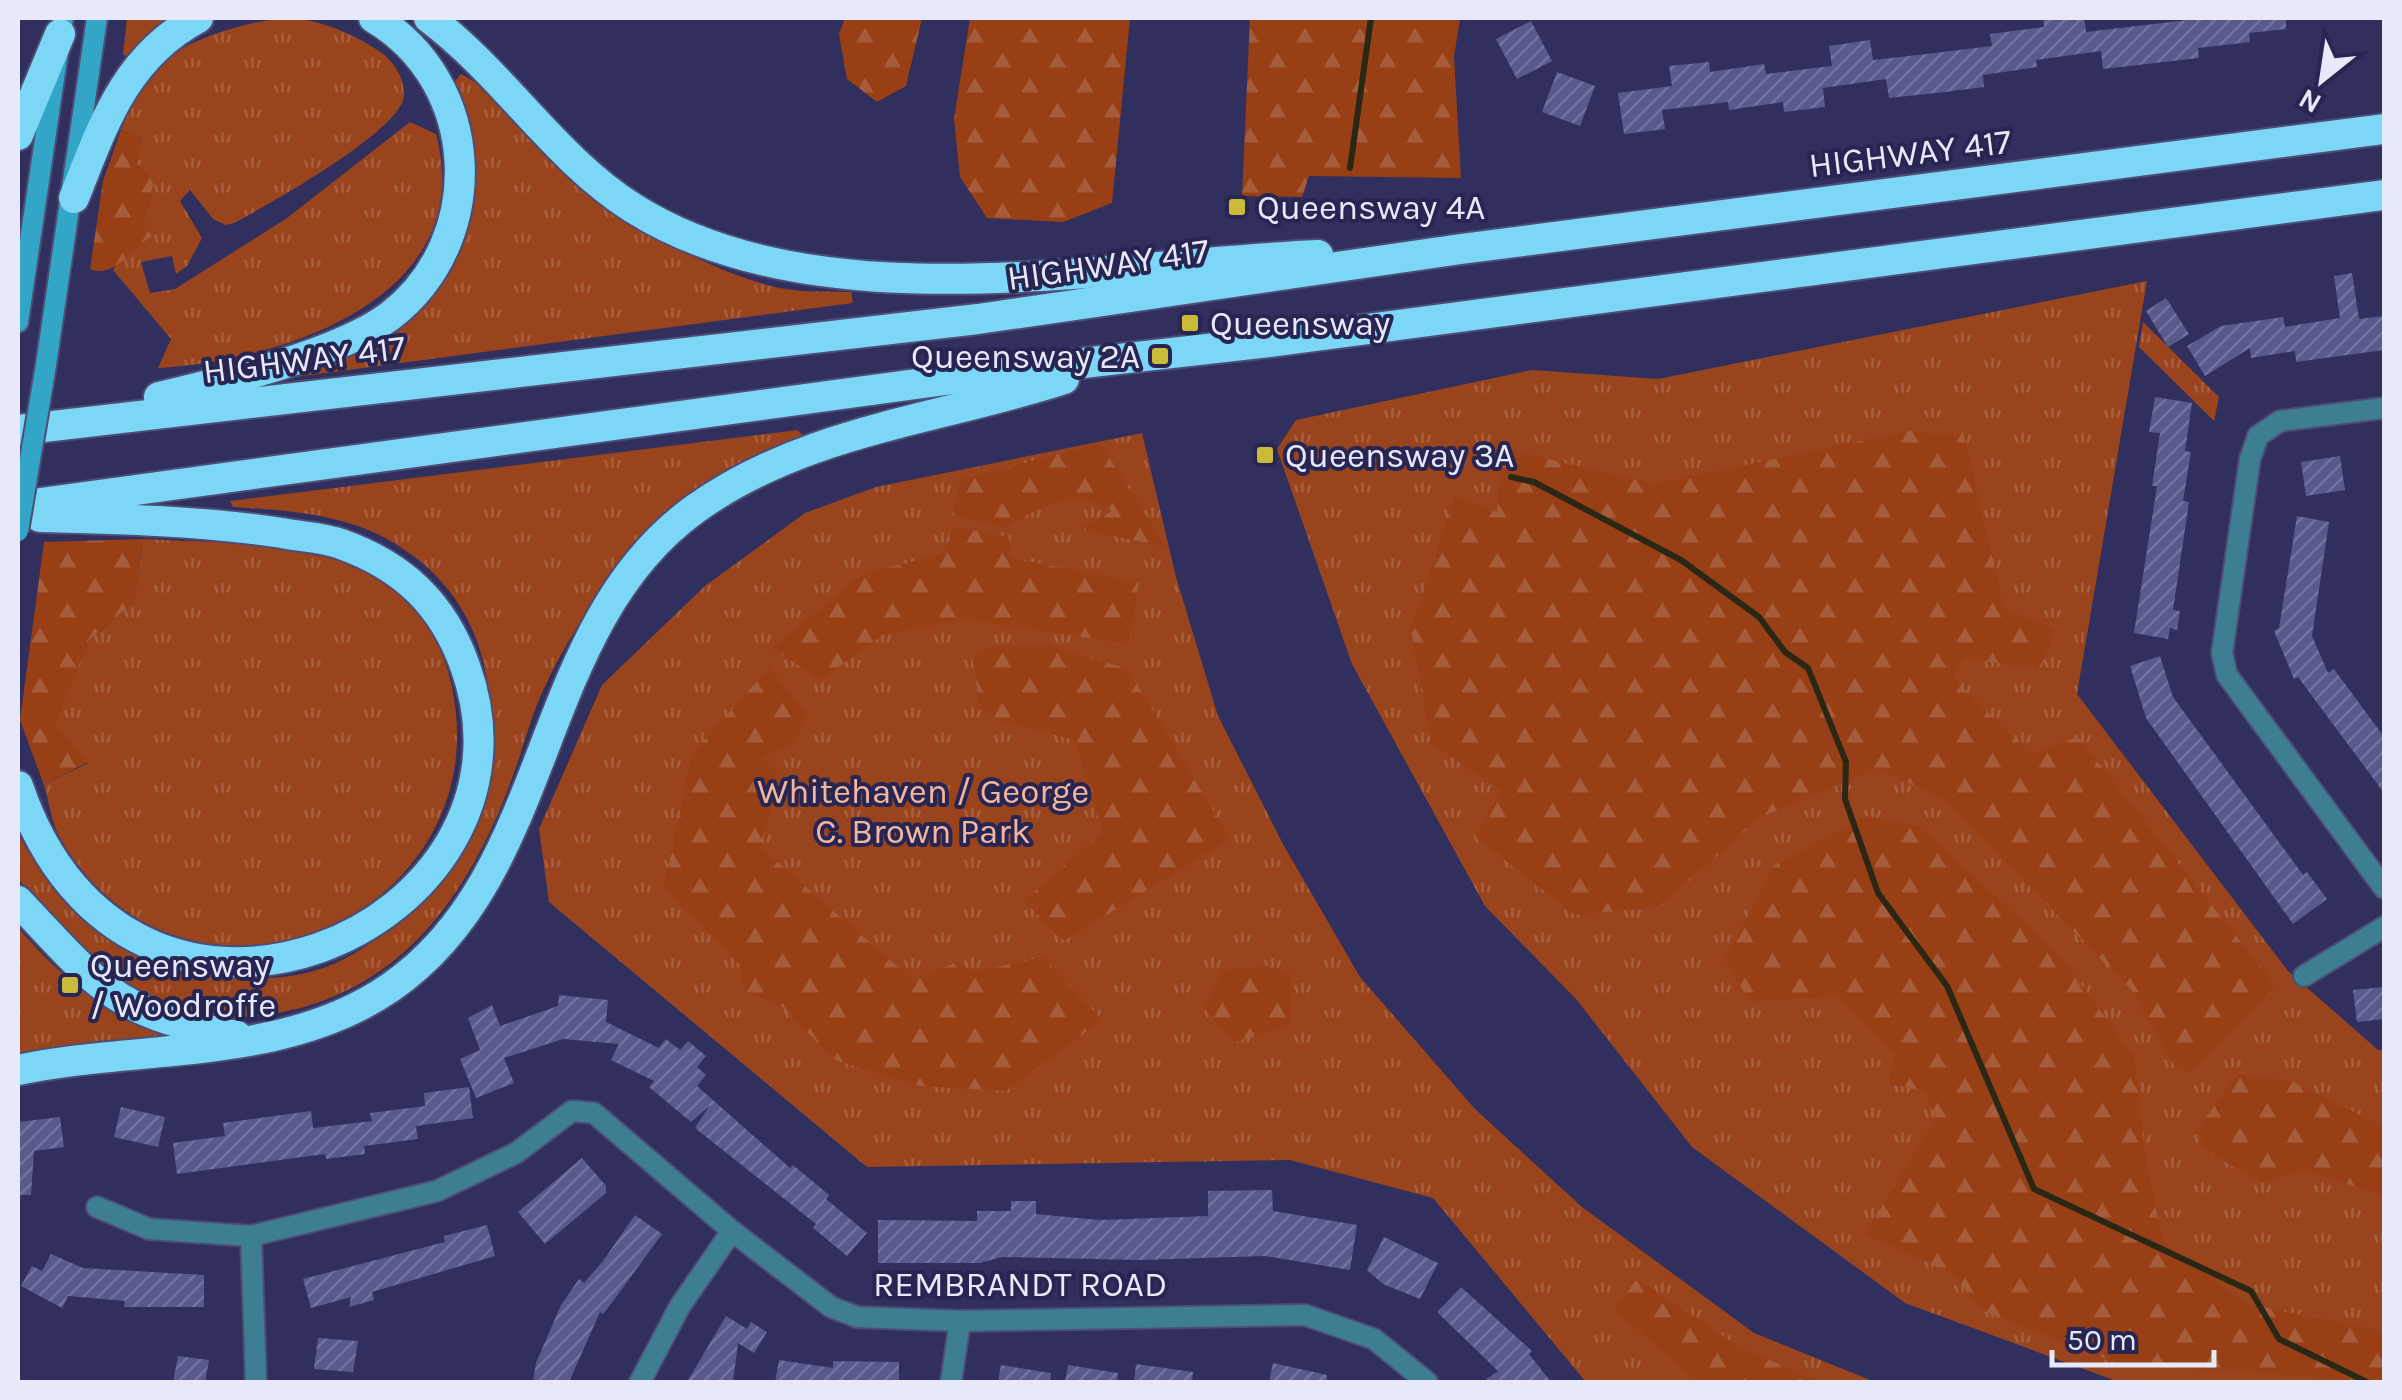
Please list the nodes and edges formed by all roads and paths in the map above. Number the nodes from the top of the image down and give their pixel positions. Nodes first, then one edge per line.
1 (97, 18) edge
2 (198, 18) edge
3 (374, 18) edge
4 (428, 18) edge
5 (62, 26) edge
6 (2384, 129) edge
7 (18, 135) edge
8 (2384, 195) edge
9 (74, 198) junction
10 (1261, 270) junction
11 (18, 322) edge
12 (1116, 362) junction
13 (2384, 408) edge
14 (18, 430) edge
15 (18, 506) edge
16 (18, 517) edge
17 (18, 531) edge
18 (18, 786) edge
19 (2384, 888) edge
20 (18, 901) edge
21 (2384, 927) edge
22 (2304, 976) dead end
23 (249, 1038) junction
24 (18, 1070) edge
25 (97, 1207) dead end
26 (732, 1232) junction
27 (250, 1236) junction
28 (960, 1320) junction
29 (256, 1382) edge
30 (640, 1382) edge
31 (952, 1382) edge
32 (1427, 1382) edge

1 - 9 main road
2 - 9 highway
3 - 14 highway
4 - 10 highway
5 - 7 highway
5 - 11 main road
6 - 10 highway, HIGHWAY 417
8 - 12 highway
9 - 17 main road, bridge
10 - 14 highway, HIGHWAY 417
12 - 15 highway
12 - 23 highway
13 - 19 street
16 - 18 highway
20 - 23 highway
21 - 22 street
23 - 24 highway
25 - 27 street, REMBRANDT ROAD
26 - 27 street, REMBRANDT ROAD
26 - 28 street, REMBRANDT ROAD
26 - 30 street
27 - 29 street
28 - 31 street
28 - 32 street, REMBRANDT ROAD

